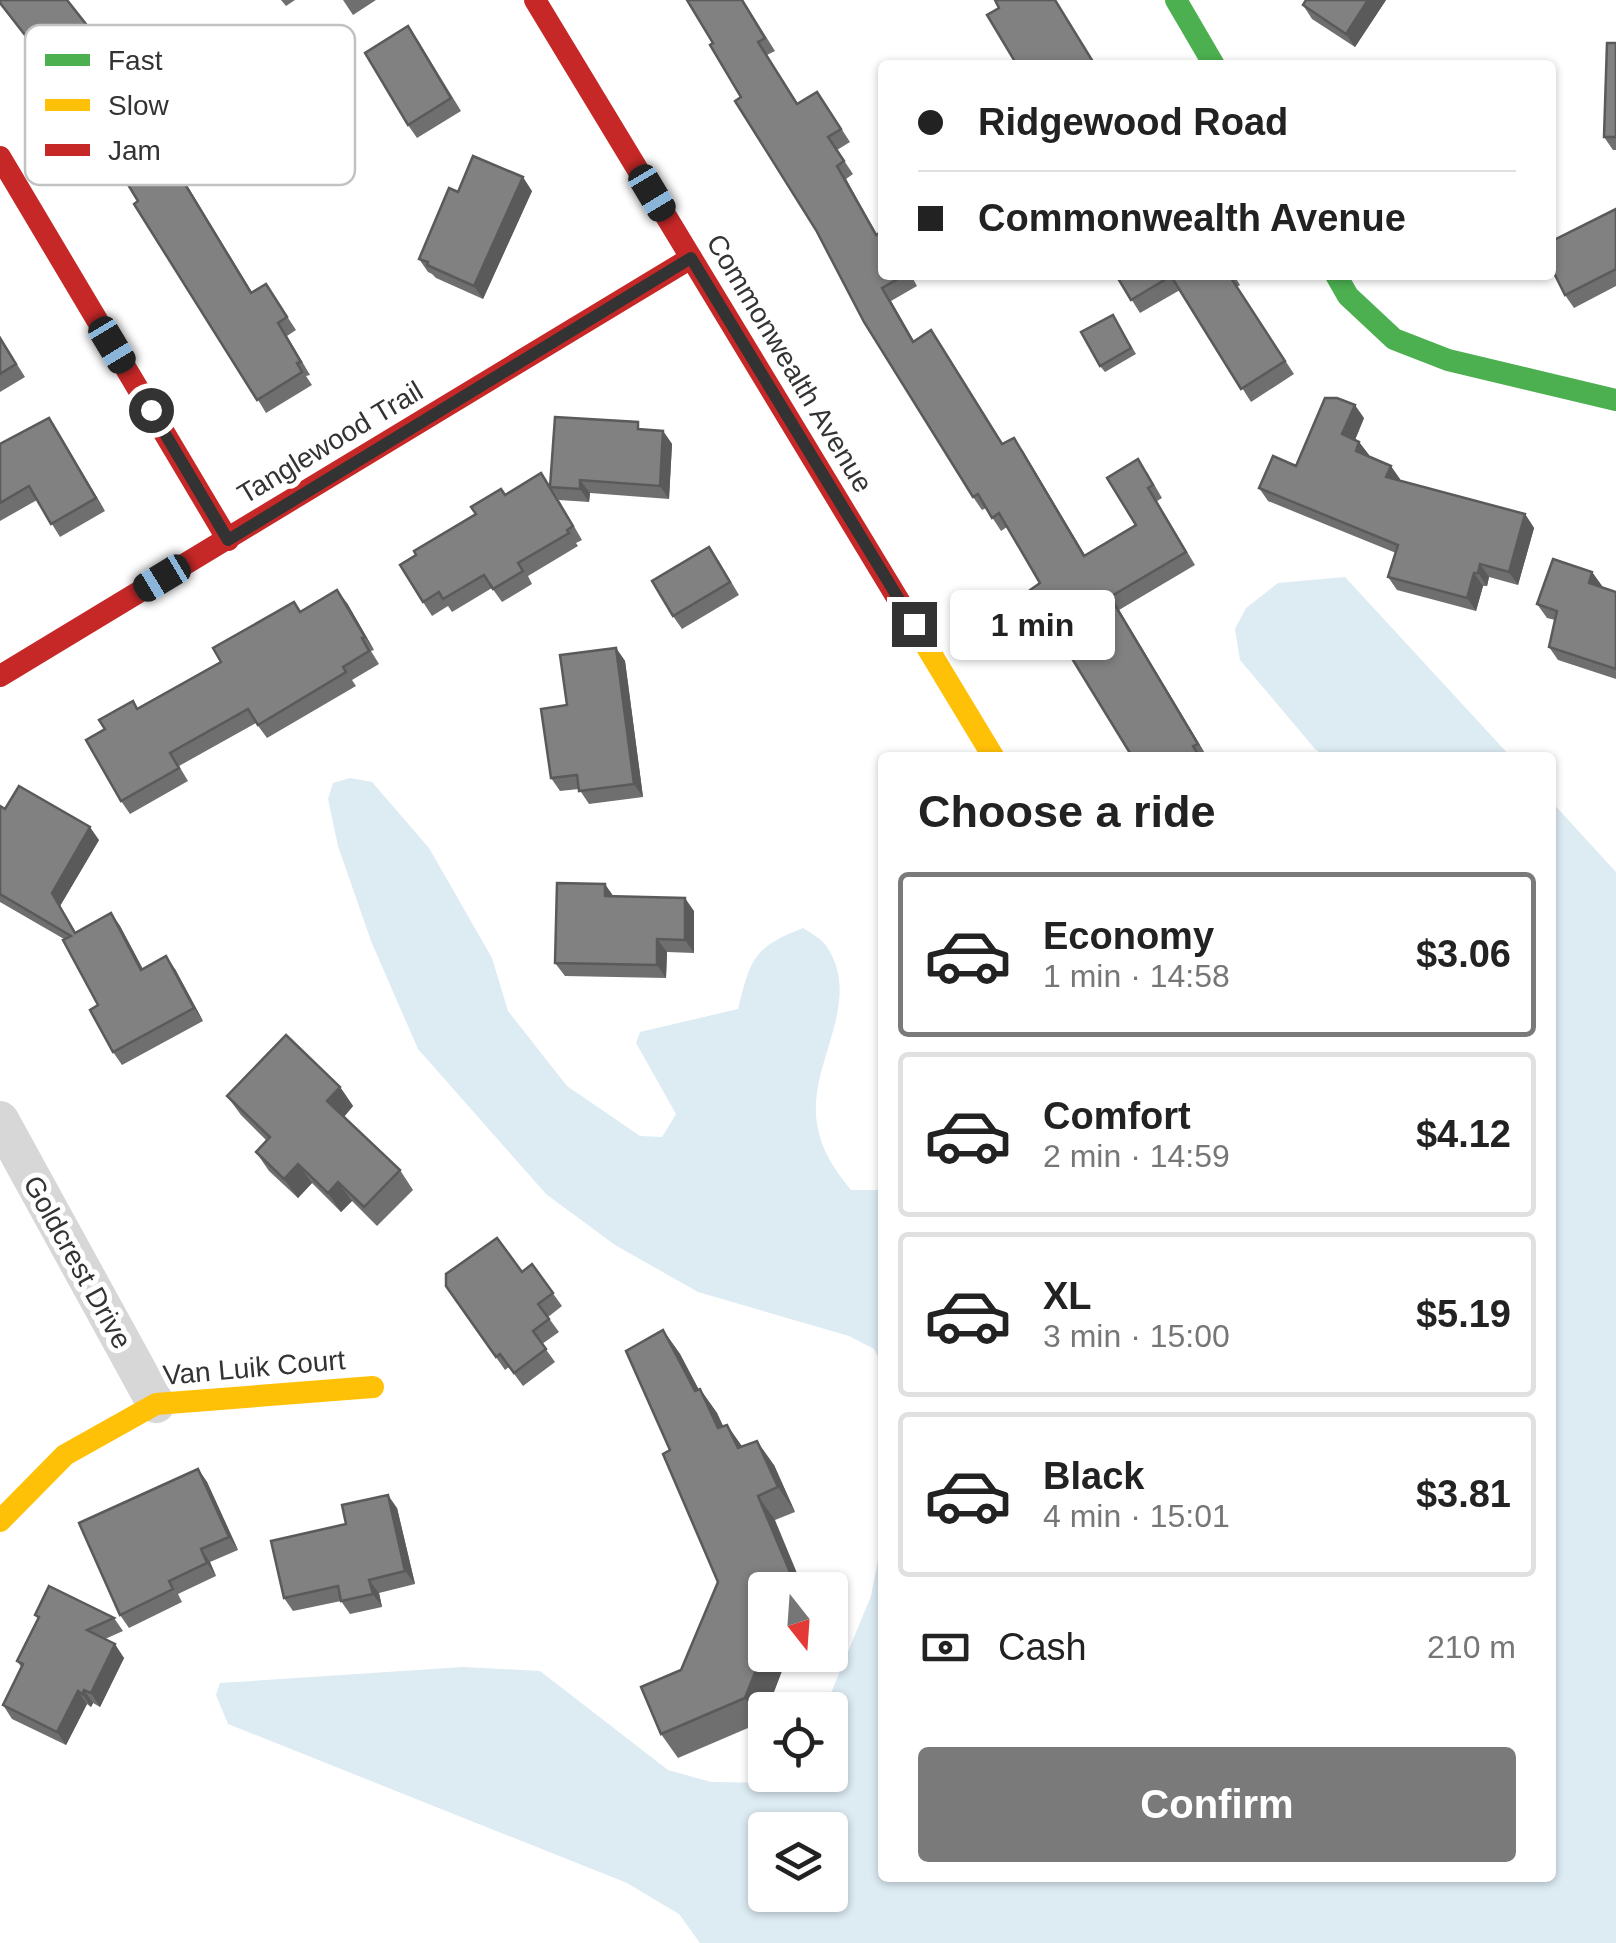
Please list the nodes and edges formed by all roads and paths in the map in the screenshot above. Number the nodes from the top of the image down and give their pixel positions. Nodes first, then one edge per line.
1 (535, 0) edge
2 (1176, 0) edge
3 (1211, 60) edge
4 (0, 157) edge
5 (691, 258) junction
6 (1339, 280) edge
7 (1616, 400) edge
8 (228, 540) junction
9 (0, 676) edge
10 (990, 752) edge
11 (0, 1120) edge
12 (373, 1387) dead end
13 (156, 1404) junction
14 (0, 1521) edge

1 - 5 street, Commonwealth Avenue
2 - 3 street
4 - 8 street
5 - 8 street, Tanglewood Trail
5 - 10 street, Commonwealth Avenue
6 - 7 street
8 - 9 street, Tanglewood Trail
11 - 13 street, Goldcrest Drive
12 - 13 street, Van Luik Court
13 - 14 street, Van Luik Court

